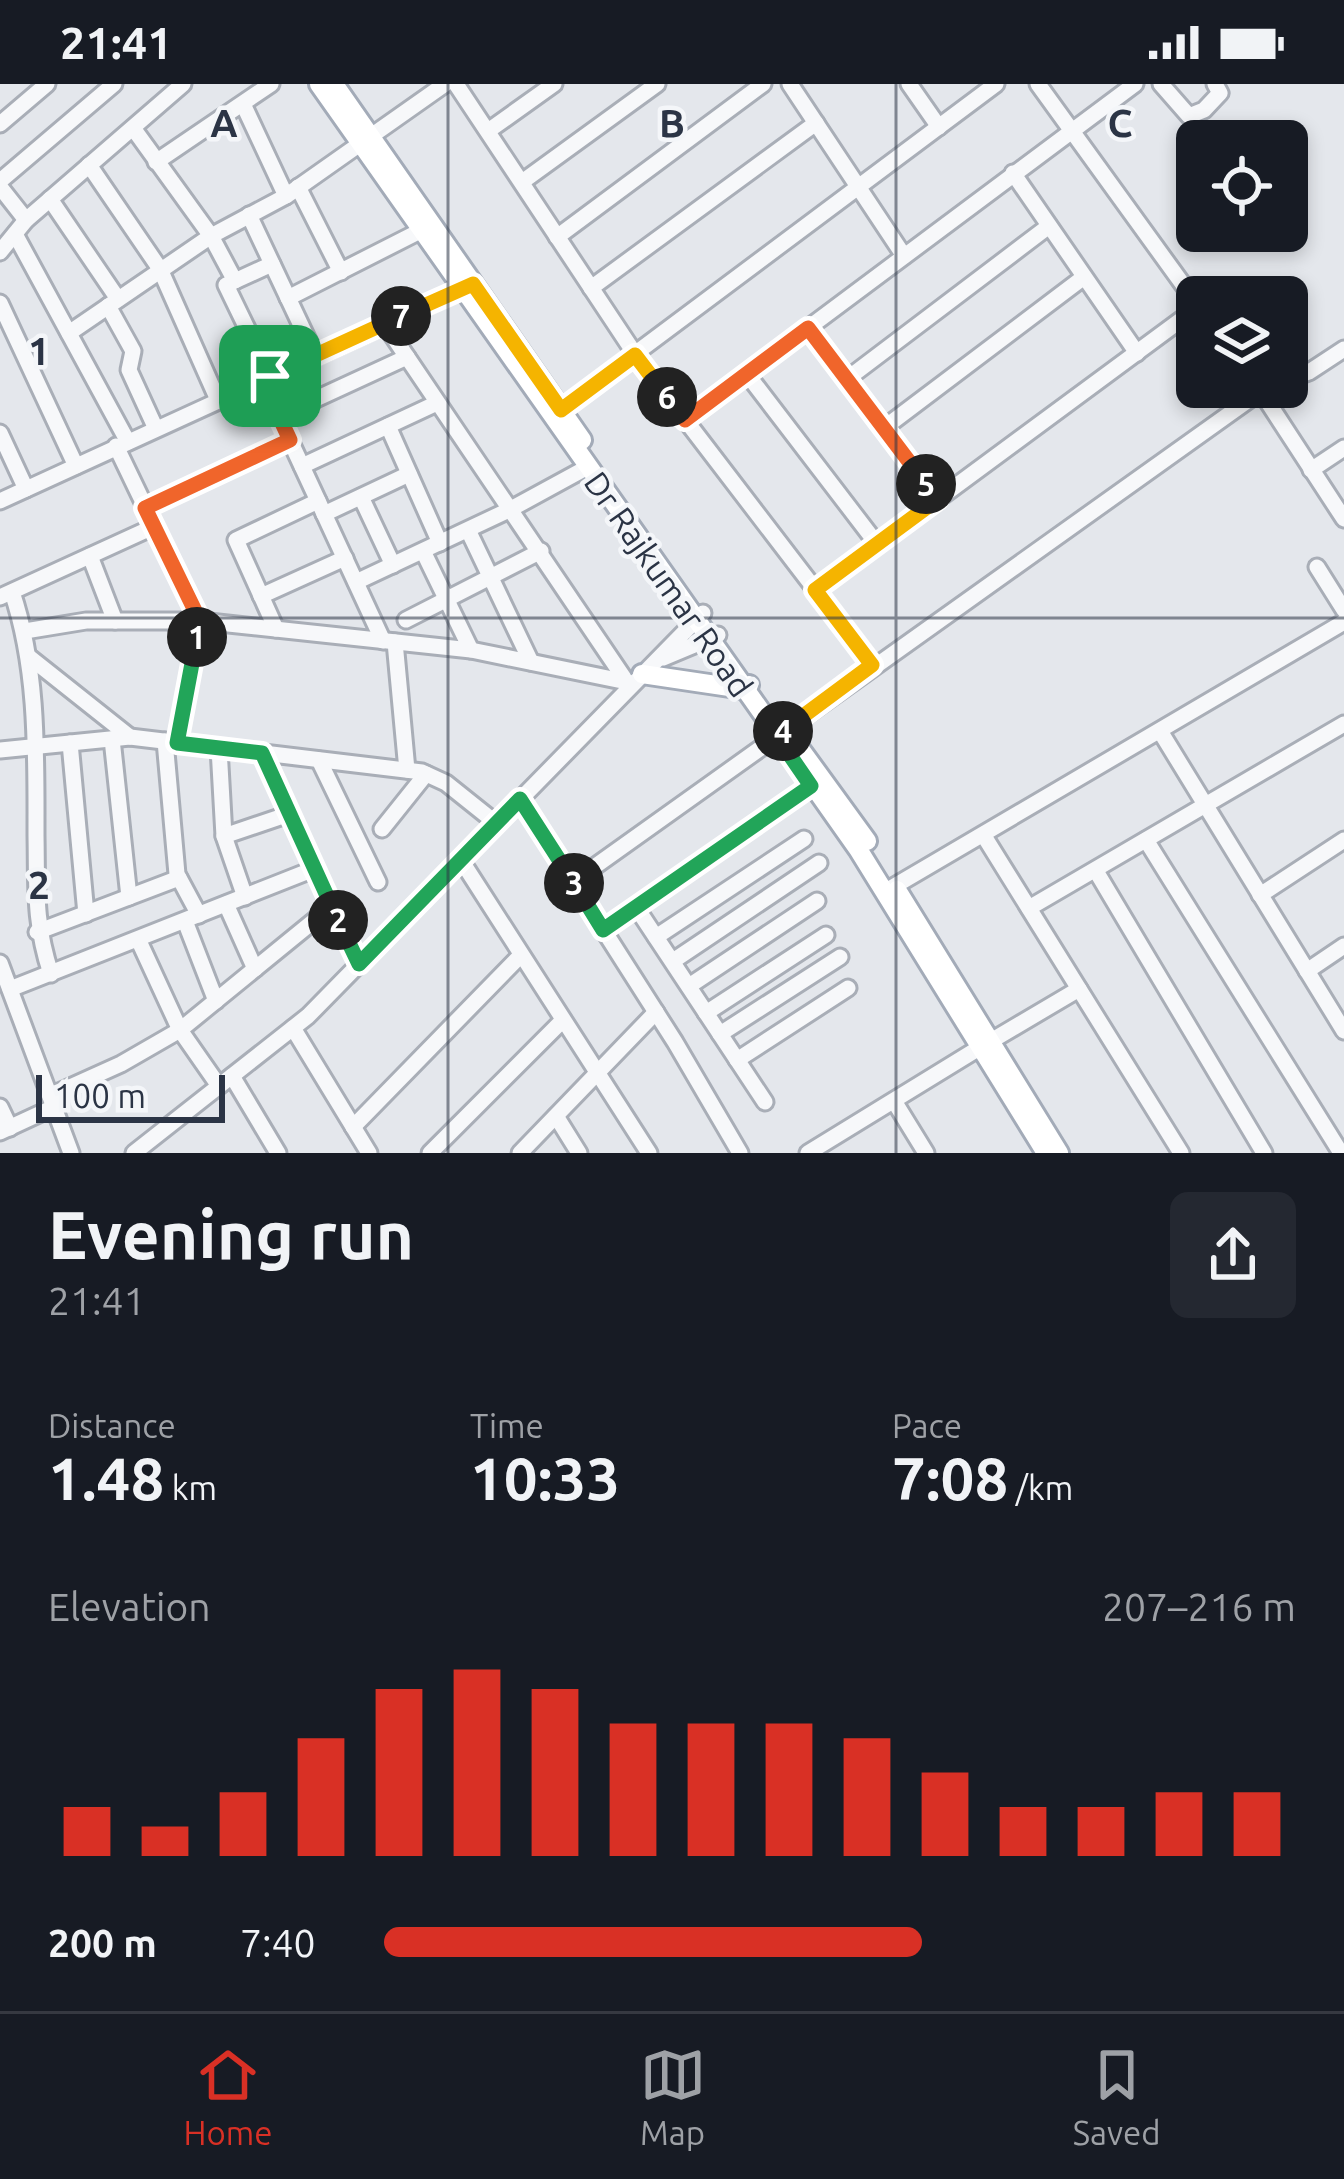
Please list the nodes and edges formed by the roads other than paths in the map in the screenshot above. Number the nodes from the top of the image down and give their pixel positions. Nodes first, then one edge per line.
1 (47, 84) edge
2 (114, 84) edge
3 (183, 84) edge
4 (271, 84) edge
5 (319, 84) edge
6 (334, 84) edge
7 (446, 84) edge
8 (456, 84) edge
9 (554, 84) edge
10 (657, 84) edge
11 (763, 84) edge
12 (790, 84) edge
13 (909, 84) edge
14 (997, 84) edge
15 (1037, 84) edge
16 (1135, 84) edge
17 (1215, 84) edge
18 (1170, 88) edge
19 (0, 95) edge
20 (243, 104) junction
21 (6, 119) edge
22 (816, 122) junction
23 (939, 127) junction
24 (133, 128) junction
25 (1071, 130) junction
26 (488, 131) junction
27 (366, 141) junction
28 (156, 162) junction
29 (89, 166) junction
30 (1013, 173) junction
31 (522, 182) junction
32 (0, 184) edge
33 (859, 187) junction
34 (292, 191) junction
35 (50, 199) junction
36 (249, 215) junction
37 (1049, 226) junction
38 (420, 231) junction
39 (10, 236) edge
40 (212, 236) junction
41 (557, 237) junction
42 (904, 256) junction
43 (272, 264) junction
44 (160, 269) junction
45 (341, 272) junction
46 (1084, 277) junction
47 (1176, 277) edge
48 (235, 281) junction
49 (468, 287) junction
50 (591, 288) junction
51 (288, 298) junction
52 (0, 303) edge
53 (113, 303) junction
54 (1176, 322) edge
55 (384, 323) junction
56 (808, 328) junction
57 (69, 333) junction
58 (1344, 349) edge
59 (1137, 353) junction
60 (315, 355) junction
61 (635, 355) junction
62 (406, 357) junction
63 (1308, 372) edge
64 (747, 374) junction
65 (266, 378) junction
66 (847, 380) junction
67 (218, 400) junction
68 (437, 403) junction
69 (1233, 408) edge
70 (1273, 408) edge
71 (556, 413) junction
72 (279, 416) junction
73 (685, 420) junction
74 (388, 426) junction
75 (884, 428) junction
76 (156, 429) junction
77 (0, 433) edge
78 (290, 440) junction
79 (122, 444) junction
80 (1344, 448) edge
81 (76, 466) junction
82 (302, 466) junction
83 (586, 468) junction
84 (1311, 470) junction
85 (409, 474) junction
86 (26, 489) junction
87 (361, 497) junction
88 (938, 499) junction
89 (0, 501) edge
90 (321, 507) junction
91 (145, 508) junction
92 (509, 510) junction
93 (1344, 519) edge
94 (153, 527) junction
95 (469, 530) junction
96 (878, 544) junction
97 (432, 547) junction
98 (541, 551) junction
99 (89, 556) junction
100 (345, 558) junction
101 (393, 565) junction
102 (1317, 567) dead end
103 (492, 578) junction
104 (356, 582) junction
105 (815, 590) junction
106 (6, 595) edge
107 (261, 596) junction
108 (448, 600) junction
109 (1344, 610) edge
110 (698, 617) junction
111 (406, 620) dead end
112 (116, 621) junction
113 (200, 621) junction
114 (1344, 622) edge
115 (276, 629) junction
116 (26, 631) junction
117 (713, 638) junction
118 (389, 641) junction
119 (471, 650) junction
120 (28, 656) junction
121 (660, 659) junction
122 (531, 662) junction
123 (872, 665) junction
124 (632, 679) junction
125 (747, 686) junction
126 (1344, 724) edge
127 (1160, 731) junction
128 (781, 732) junction
129 (121, 738) junction
130 (171, 742) junction
131 (70, 743) junction
132 (35, 746) junction
133 (219, 748) junction
134 (0, 750) edge
135 (262, 753) junction
136 (319, 760) junction
137 (407, 770) junction
138 (426, 774) junction
139 (811, 786) junction
140 (520, 799) junction
141 (1206, 806) junction
142 (289, 814) junction
143 (496, 823) junction
144 (382, 829) dead end
145 (224, 836) junction
146 (984, 836) junction
147 (804, 838) dead end
148 (1344, 840) edge
149 (1146, 841) junction
150 (460, 860) junction
151 (820, 863) dead end
152 (314, 869) junction
153 (1096, 872) junction
154 (179, 878) junction
155 (378, 881) dead end
156 (573, 882) junction
157 (890, 890) junction
158 (1261, 895) junction
159 (129, 897) junction
160 (245, 897) junction
161 (818, 902) dead end
162 (226, 904) junction
163 (332, 906) junction
164 (636, 907) junction
165 (1029, 908) junction
166 (86, 914) junction
167 (192, 918) junction
168 (603, 930) junction
169 (37, 932) junction
170 (826, 935) dead end
171 (656, 937) junction
172 (138, 939) junction
173 (1344, 946) edge
174 (521, 955) junction
175 (839, 957) dead end
176 (673, 961) junction
177 (0, 963) edge
178 (359, 964) junction
179 (255, 969) junction
180 (1307, 970) junction
181 (51, 974) junction
182 (689, 986) junction
183 (10, 988) junction
184 (848, 988) dead end
185 (1079, 989) junction
186 (216, 1001) junction
187 (656, 1012) junction
188 (706, 1013) junction
189 (20, 1018) junction
190 (563, 1021) junction
191 (0, 1027) edge
192 (293, 1028) junction
193 (180, 1030) junction
194 (1344, 1030) edge
195 (720, 1034) junction
196 (985, 1045) junction
197 (737, 1060) junction
198 (596, 1073) junction
199 (226, 1081) junction
200 (894, 1101) junction
201 (52, 1102) junction
202 (765, 1102) dead end
203 (0, 1107) edge
204 (556, 1116) junction
205 (353, 1127) junction
206 (5, 1130) edge
207 (274, 1147) edge
208 (818, 1150) edge
209 (71, 1153) edge
210 (134, 1153) edge
211 (254, 1153) edge
212 (369, 1153) edge
213 (430, 1153) edge
214 (520, 1153) edge
215 (579, 1153) edge
216 (649, 1153) edge
217 (740, 1153) edge
218 (926, 1153) edge
219 (1046, 1153) edge
220 (1059, 1153) edge
221 (1181, 1153) edge
222 (1264, 1153) edge
223 (1341, 1153) edge

1 - 21 street
2 - 32 street
3 - 24 street
4 - 20 street
5 - 27 main road, Dr Rajkumar Road
6 - 27 main road, Dr Rajkumar Road
7 - 27 street
8 - 26 street
9 - 26 street
10 - 31 street
11 - 41 street
12 - 22 street
13 - 23 street
14 - 23 street
15 - 25 street
16 - 25 street
17 - 18 street
19 - 21 street
20 - 28 street
20 - 34 street
22 - 33 street
22 - 50 street
23 - 33 street
24 - 28 street
24 - 29 street
25 - 30 street
25 - 47 street
26 - 31 street
27 - 34 street
27 - 38 main road, Dr Rajkumar Road
27 - 49 main road, Dr Rajkumar Road
28 - 40 street
29 - 35 street
29 - 44 street
30 - 37 street
30 - 42 street
31 - 41 street
32 - 39 street
33 - 42 street
33 - 61 street
34 - 36 street
34 - 45 street
35 - 39 street
35 - 53 street
36 - 40 street
36 - 43 street
37 - 46 street
37 - 66 street
38 - 45 street
38 - 49 main road, Dr Rajkumar Road
39 - 57 street
40 - 44 street
40 - 48 street
41 - 50 street
42 - 56 street
43 - 48 street
43 - 51 street
44 - 53 street
44 - 67 street
45 - 51 street
46 - 59 street
46 - 75 street
48 - 65 street
49 - 55 street
49 - 71 main road, Dr Rajkumar Road
50 - 61 street
51 - 60 street
52 - 81 street
53 - 57 street
53 - 76 street
54 - 59 street
55 - 60 street
55 - 62 street
56 - 64 street
56 - 66 street
57 - 79 street
58 - 63 street
59 - 88 street
60 - 65 street
61 - 71 street
61 - 73 street
62 - 68 street
62 - 72 street
64 - 73 street
64 - 96 street
65 - 67 street
65 - 72 street
66 - 75 street
67 - 76 street
68 - 74 street
68 - 92 street
69 - 123 street
70 - 84 street
71 - 83 main road, Dr Rajkumar Road
71 - 110 main road, Dr Rajkumar Road
72 - 78 street
73 - 105 street
74 - 82 street
74 - 85 street
75 - 88 street
76 - 79 street
77 - 86 street
78 - 82 street
78 - 91 street
79 - 81 street
79 - 91 street
80 - 84 street
81 - 86 street
82 - 90 street
83 - 92 street
83 - 110 main road, Dr Rajkumar Road
84 - 93 street
85 - 87 street
85 - 97 street
86 - 89 street
87 - 90 street
87 - 101 street
88 - 96 street
90 - 100 street
90 - 107 street
91 - 94 street
92 - 95 street
92 - 98 street
94 - 99 street
94 - 113 street
95 - 97 street
95 - 103 street
96 - 105 street
97 - 101 street
97 - 108 street
98 - 103 street
98 - 124 street
99 - 106 street
99 - 112 street
100 - 104 street
100 - 107 street
101 - 104 street
102 - 109 street
103 - 108 street
103 - 122 street
104 - 118 street
105 - 123 street
106 - 116 street
107 - 115 street
108 - 111 street
108 - 119 street
110 - 117 main road, Dr Rajkumar Road
110 - 121 street
112 - 113 street
112 - 116 street
113 - 115 street
113 - 130 street
114 - 127 street
115 - 118 street
116 - 120 street
117 - 121 street
117 - 125 main road, Dr Rajkumar Road
118 - 119 street
118 - 137 street
119 - 122 street
120 - 129 street
120 - 132 street
121 - 124 street
122 - 124 street
123 - 128 street
124 - 125 main road
124 - 140 street
125 - 128 main road, Dr Rajkumar Road
126 - 141 street
127 - 141 street
127 - 146 street
128 - 139 main road, Dr Rajkumar Road
128 - 156 street
128 - 157 main road, Dr Rajkumar Road
129 - 130 street
129 - 131 street
129 - 159 street
130 - 133 street
130 - 154 street
131 - 132 street
131 - 166 street
132 - 134 street
132 - 169 street
133 - 135 street
133 - 145 street
135 - 136 street
135 - 142 street
136 - 137 street
136 - 155 street
137 - 138 street
138 - 143 street
138 - 144 street
139 - 157 main road, Dr Rajkumar Road
139 - 164 street
140 - 143 street
140 - 156 street
141 - 149 street
141 - 158 street
142 - 145 street
142 - 152 street
143 - 150 street
145 - 160 street
146 - 157 street
146 - 165 street
147 - 171 street
148 - 158 street
149 - 153 street
149 - 223 street
150 - 174 street
150 - 178 street
151 - 176 street
152 - 160 street
152 - 163 street
153 - 165 street
153 - 222 street
154 - 159 street
154 - 167 street
156 - 168 street
157 - 196 main road, Dr Rajkumar Road
158 - 180 street
159 - 166 street
160 - 162 street
161 - 182 street
162 - 167 street
162 - 179 street
163 - 178 street
163 - 179 street
164 - 168 street
164 - 171 street
165 - 185 street
166 - 169 street
167 - 172 street
167 - 186 street
168 - 187 street
169 - 181 street
170 - 188 street
171 - 176 street
172 - 181 street
172 - 193 street
173 - 180 street
174 - 190 street
174 - 205 street
175 - 195 street
176 - 182 street
177 - 183 street
178 - 192 street
179 - 186 street
180 - 194 street
181 - 183 street
182 - 188 street
183 - 189 street
184 - 197 street
185 - 196 street
185 - 221 street
186 - 193 street
187 - 198 street
187 - 217 street
188 - 195 street
189 - 191 street
189 - 201 street
190 - 198 street
190 - 213 street
192 - 199 street
192 - 205 street
193 - 199 street
193 - 201 street
195 - 197 street
196 - 200 street
196 - 219 main road, Dr Rajkumar Road
196 - 220 main road, Dr Rajkumar Road
197 - 202 street
198 - 204 street
198 - 216 street
199 - 207 street
199 - 210 street
200 - 208 street
200 - 218 street
201 - 206 street
201 - 209 street
203 - 206 street
204 - 214 street
204 - 215 street
205 - 212 street
207 - 211 street

